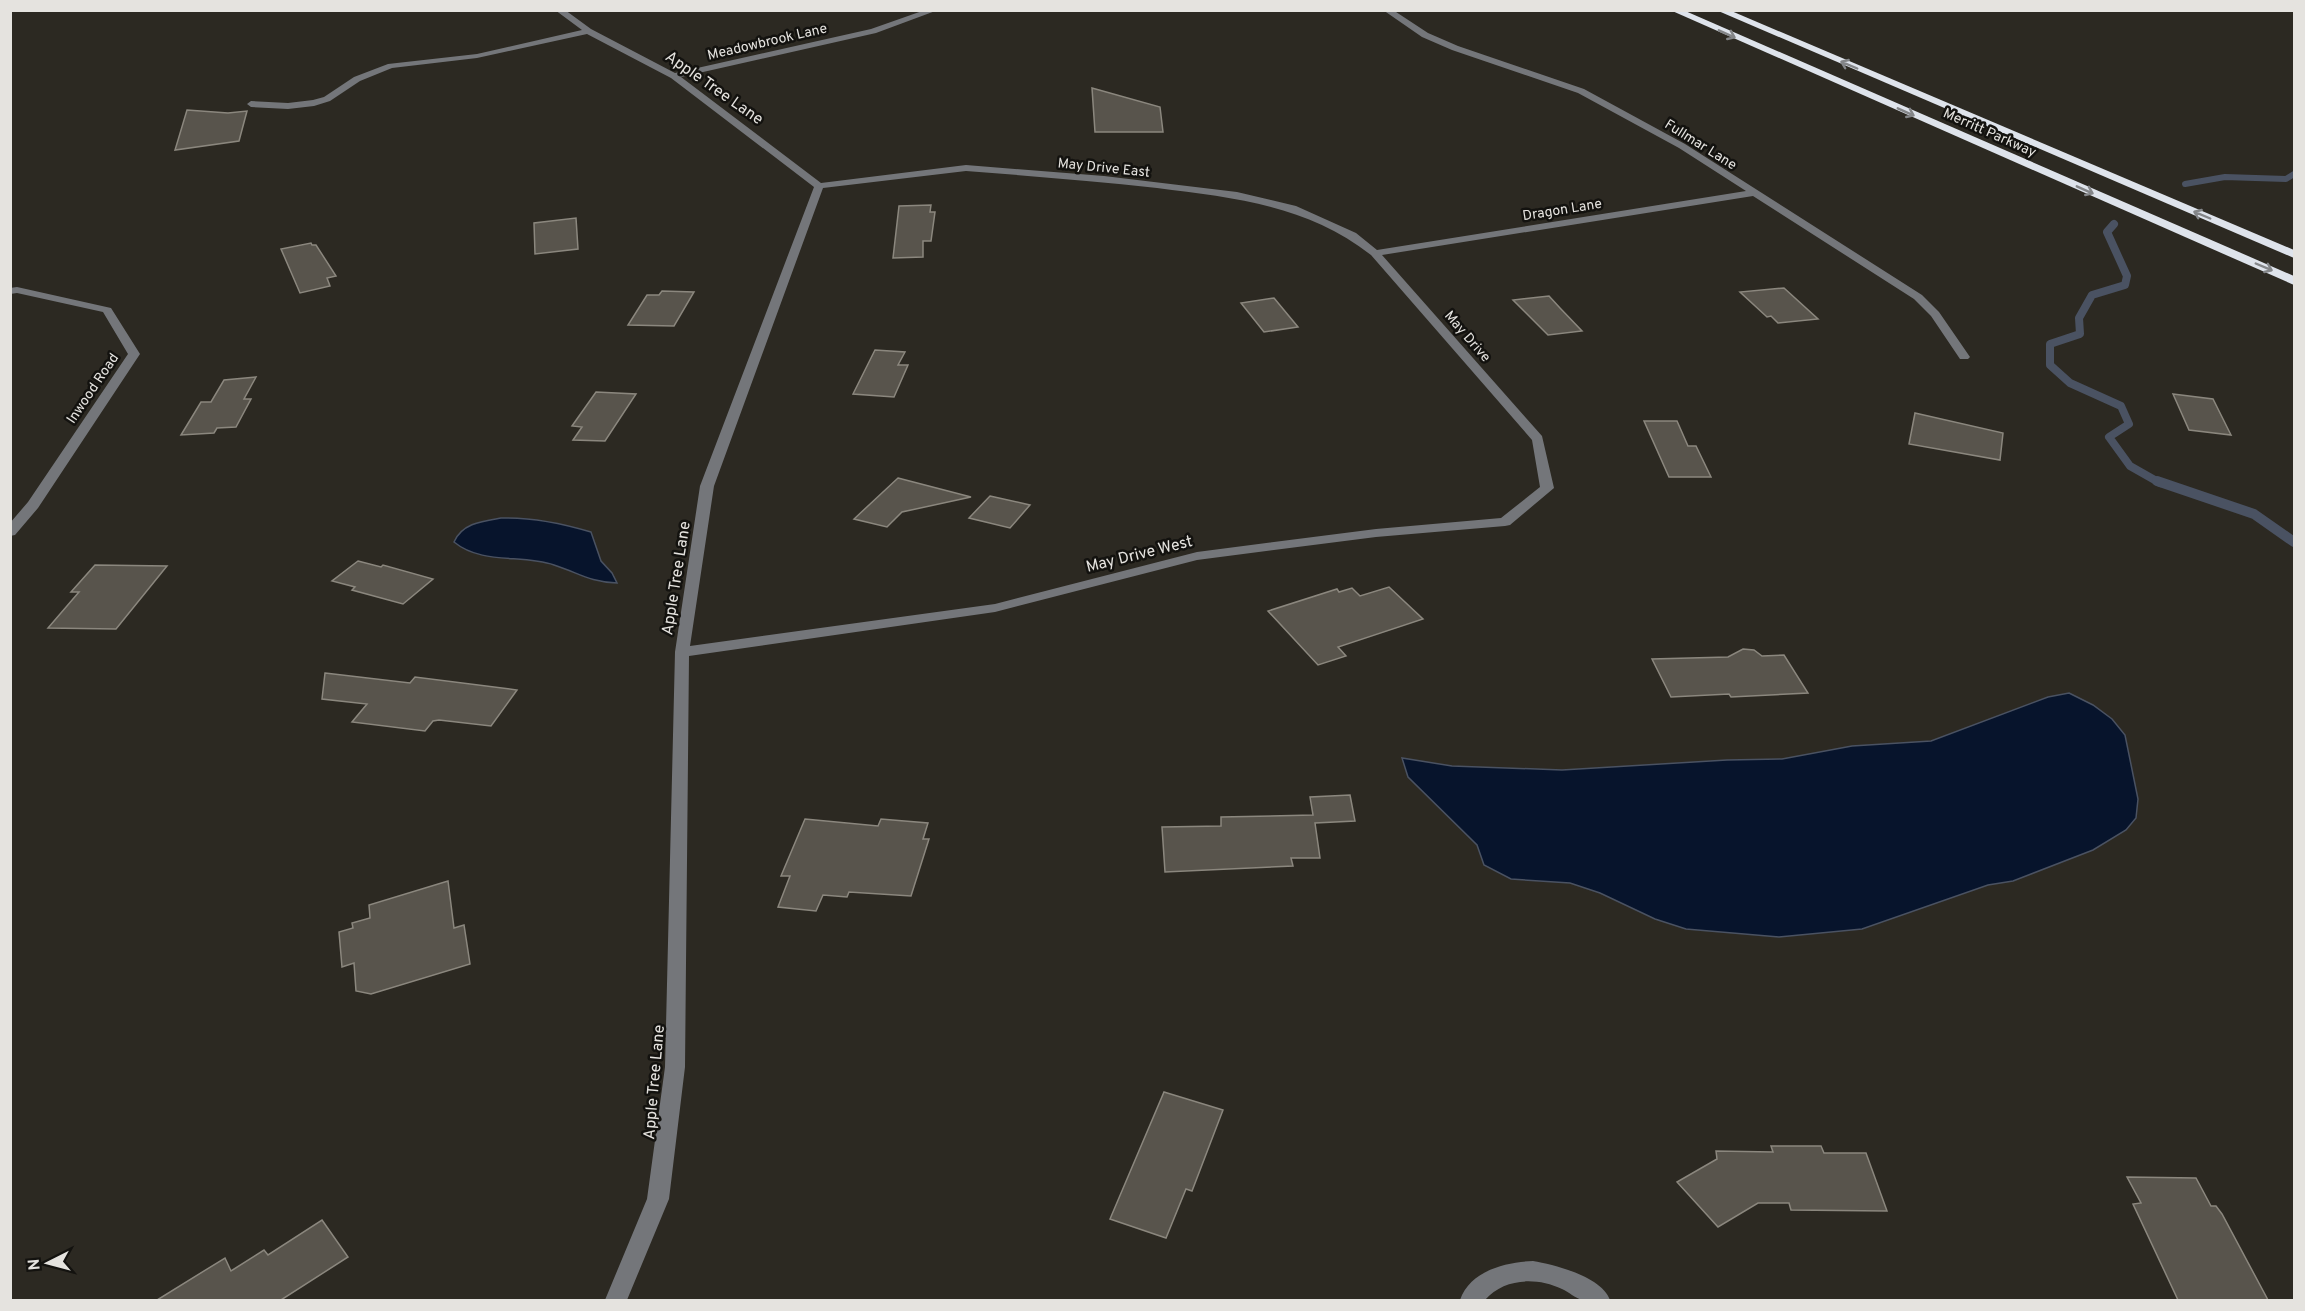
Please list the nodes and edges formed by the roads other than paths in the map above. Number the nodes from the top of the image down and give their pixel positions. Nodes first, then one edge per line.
1 (560, 10) edge
2 (934, 10) edge
3 (1387, 10) edge
4 (1674, 10) edge
5 (1720, 10) edge
6 (588, 31) junction
7 (674, 76) junction
8 (251, 104) dead end
9 (819, 186) junction
10 (1752, 193) junction
11 (1375, 253) junction
12 (2295, 254) edge
13 (2295, 281) edge
14 (10, 291) edge
15 (1964, 357) dead end
16 (1538, 440) joint
17 (10, 532) edge
18 (682, 652) junction
19 (620, 1300) edge
20 (1471, 1300) edge
21 (1599, 1300) edge

1 - 6 street, Apple Tree Lane
2 - 7 street, Meadowbrook Lane
3 - 10 street, Fullmar Lane
4 -> 13 highway, Merritt Parkway
12 -> 5 highway, Merritt Parkway
6 - 7 street, Apple Tree Lane
6 - 8 street
7 - 9 street, Apple Tree Lane
9 - 11 street, May Drive East
9 - 18 street, Apple Tree Lane
10 - 11 street, Dragon Lane
10 - 15 street, Fullmar Lane
11 - 16 street, May Drive
14 - 17 street, Inwood Road
16 - 18 street, May Drive West
18 - 19 street, Apple Tree Lane
20 - 21 street

